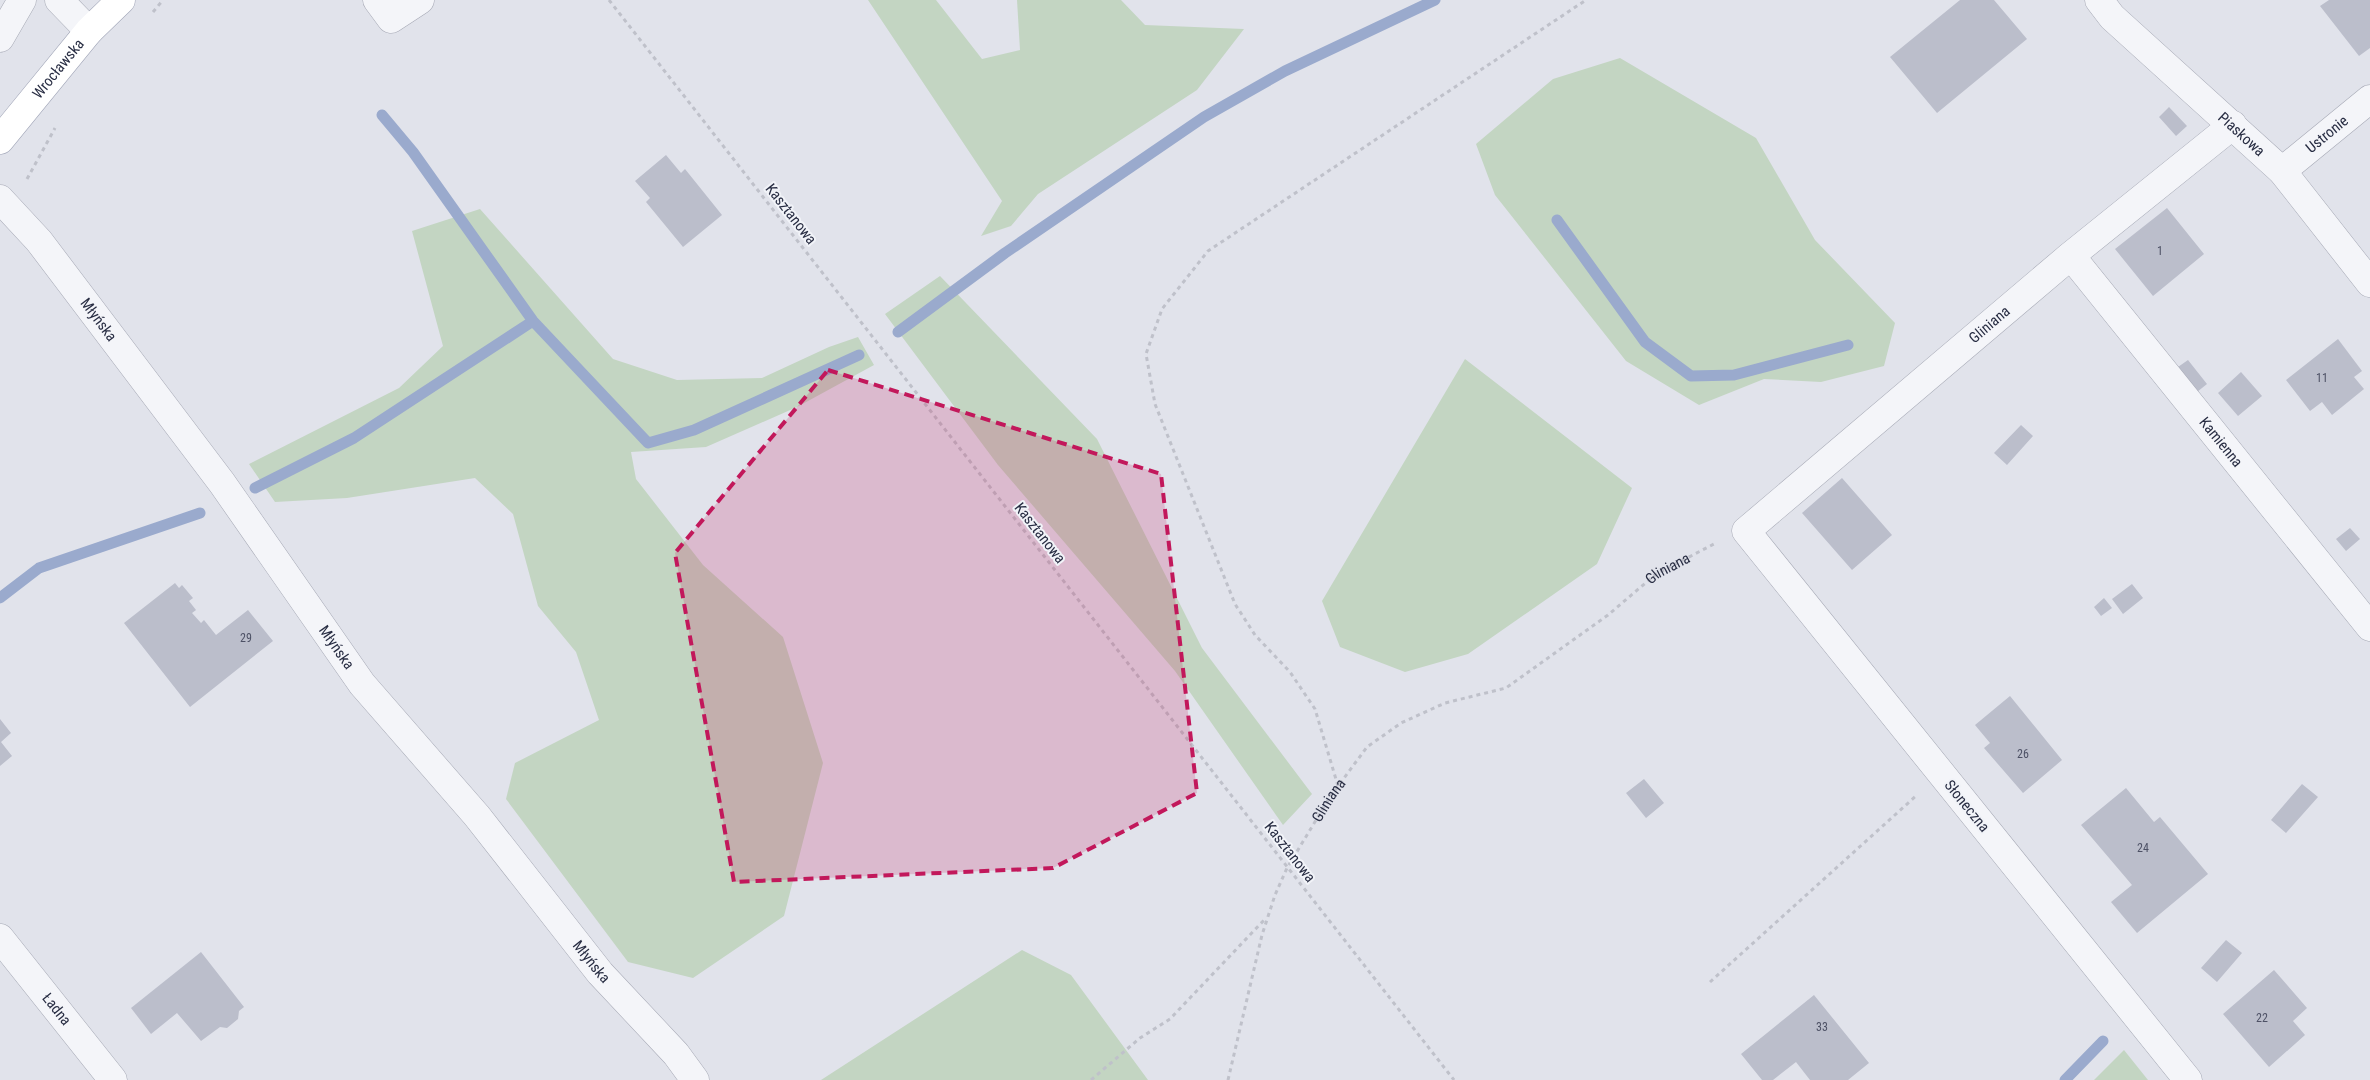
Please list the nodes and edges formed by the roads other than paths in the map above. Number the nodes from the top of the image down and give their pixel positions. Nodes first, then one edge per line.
1 (22, 0) edge
2 (59, 0) edge
3 (121, 0) edge
4 (377, 0) edge
5 (420, 0) edge
6 (2100, 0) edge
7 (89, 31) junction
8 (0, 38) edge
9 (2370, 99) edge
10 (2233, 125) junction
11 (0, 140) edge
12 (2282, 171) junction
13 (5, 204) edge
14 (2071, 256) junction
15 (2370, 283) edge
16 (1746, 531) joint
17 (2370, 627) edge
18 (0, 938) edge
19 (113, 1080) edge
20 (695, 1080) edge
21 (2188, 1080) edge

1 - 8 street
2 - 7 street
3 - 7 main road, Wrocławska
4 - 5 street
6 - 10 street, Piaskowa
7 - 11 main road, Wrocławska
9 - 12 street, Ustronie
10 - 12 street, Piaskowa
10 - 14 street, Gliniana
12 - 15 street, Piaskowa
13 - 20 street, Młyńska
14 - 16 street, Gliniana
14 - 17 street, Kamienna
16 - 21 street, Słoneczna
18 - 19 street, Ładna

